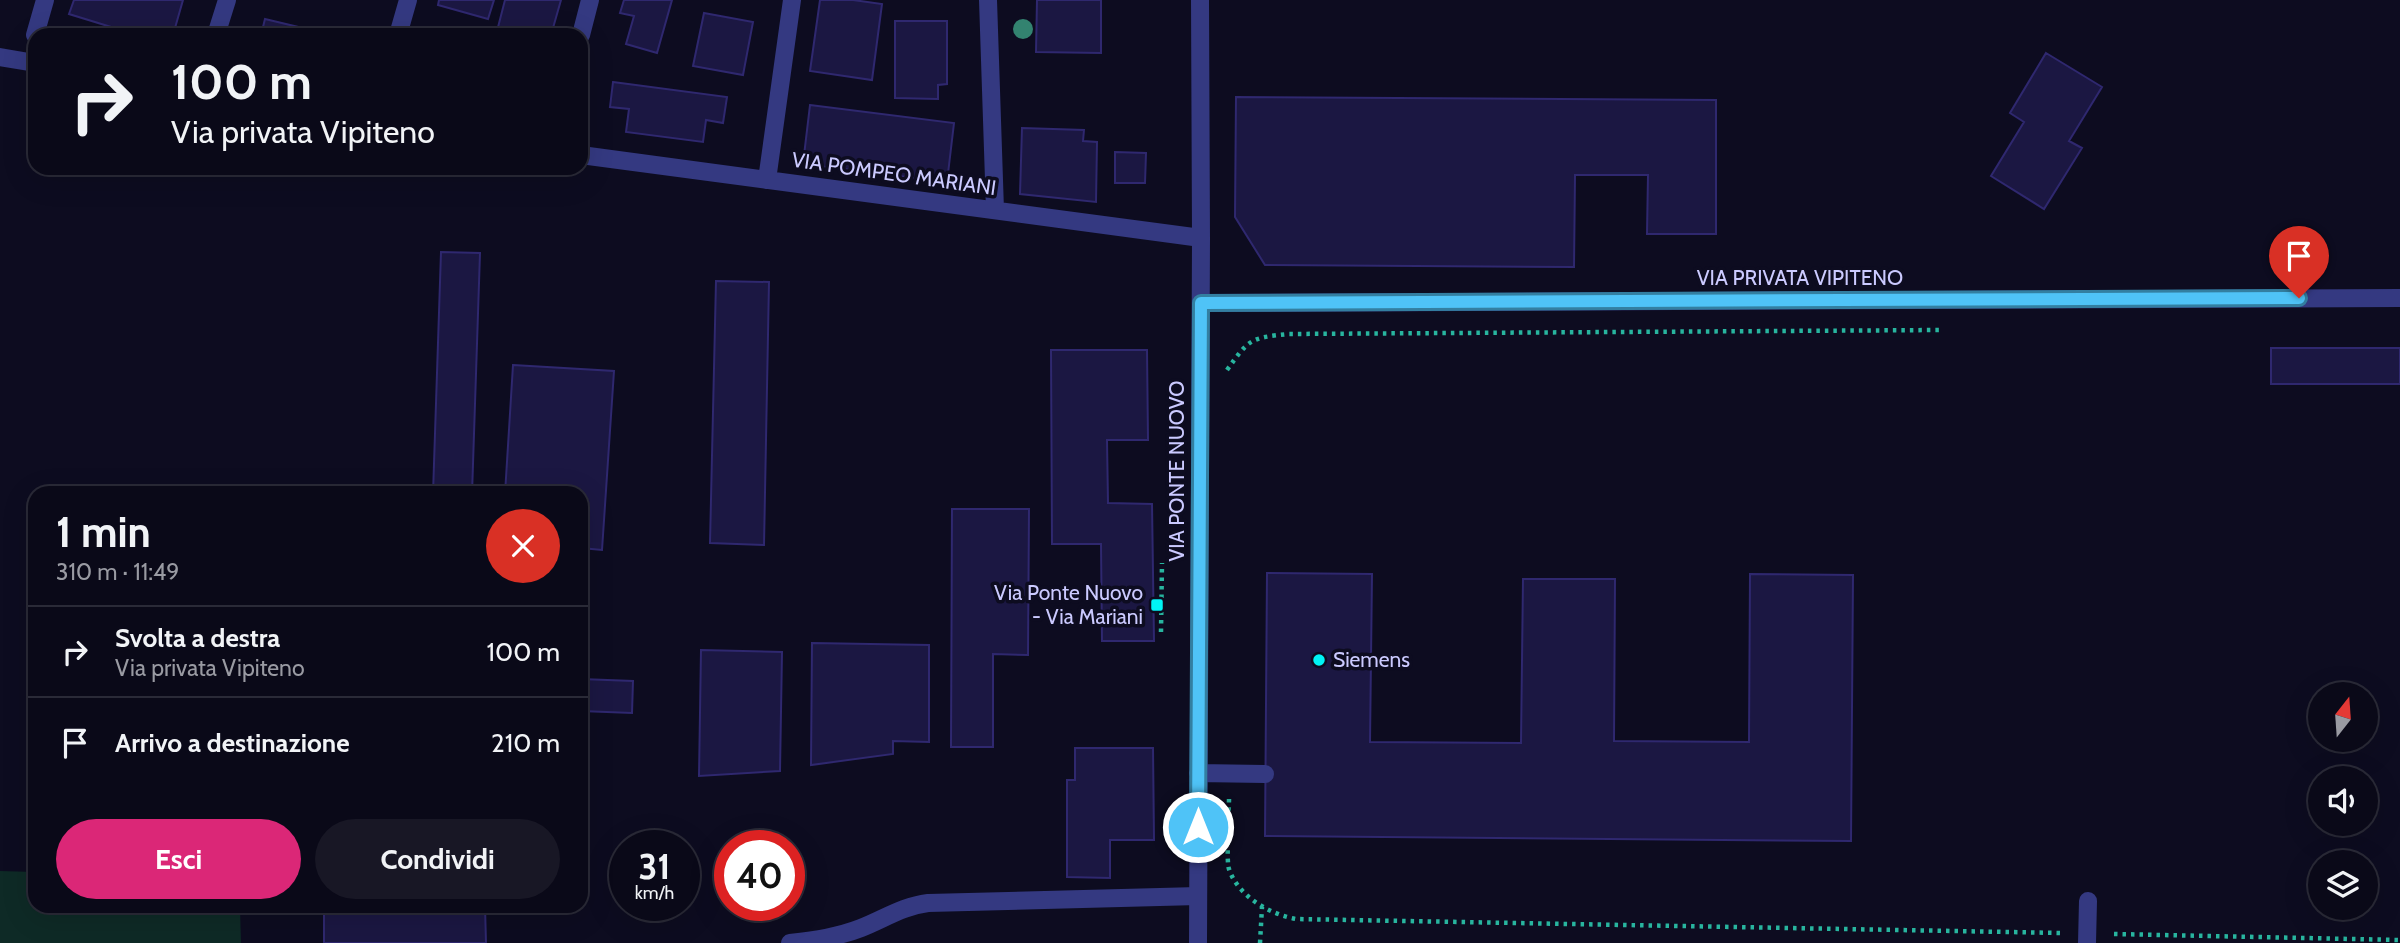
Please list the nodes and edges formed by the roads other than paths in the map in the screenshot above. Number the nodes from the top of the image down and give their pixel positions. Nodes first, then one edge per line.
1 (45, 0) edge
2 (227, 0) edge
3 (408, 0) edge
4 (590, 0) edge
5 (792, 0) edge
6 (988, 0) edge
7 (1199, 0) edge
8 (37, 28) edge
9 (218, 28) edge
10 (400, 28) edge
11 (583, 28) edge
12 (0, 57) edge
13 (28, 62) edge
14 (588, 156) edge
15 (767, 180) junction
16 (995, 210) junction
17 (1201, 238) junction
18 (2400, 298) edge
19 (1201, 303) junction
20 (1198, 773) junction
21 (1265, 774) dead end
22 (1198, 897) junction
23 (2088, 901) dead end
24 (2087, 939) edge
25 (790, 943) edge
26 (1198, 943) edge

1 - 8 street
2 - 9 street
3 - 10 street
4 - 11 street
5 - 15 street
6 - 16 street
7 - 17 street, VIA PONTE NUOVO
12 - 13 street
14 - 15 street, VIA POMPEO MARIANI
15 - 16 street, VIA POMPEO MARIANI
16 - 17 street, VIA POMPEO MARIANI
17 - 19 street, VIA PONTE NUOVO
18 - 19 street, VIA PRIVATA VIPITENO
19 - 20 street, VIA PONTE NUOVO
20 - 21 street
20 - 22 street, VIA PONTE NUOVO
22 - 25 street
22 - 26 street, VIA PONTE NUOVO
23 - 24 street

